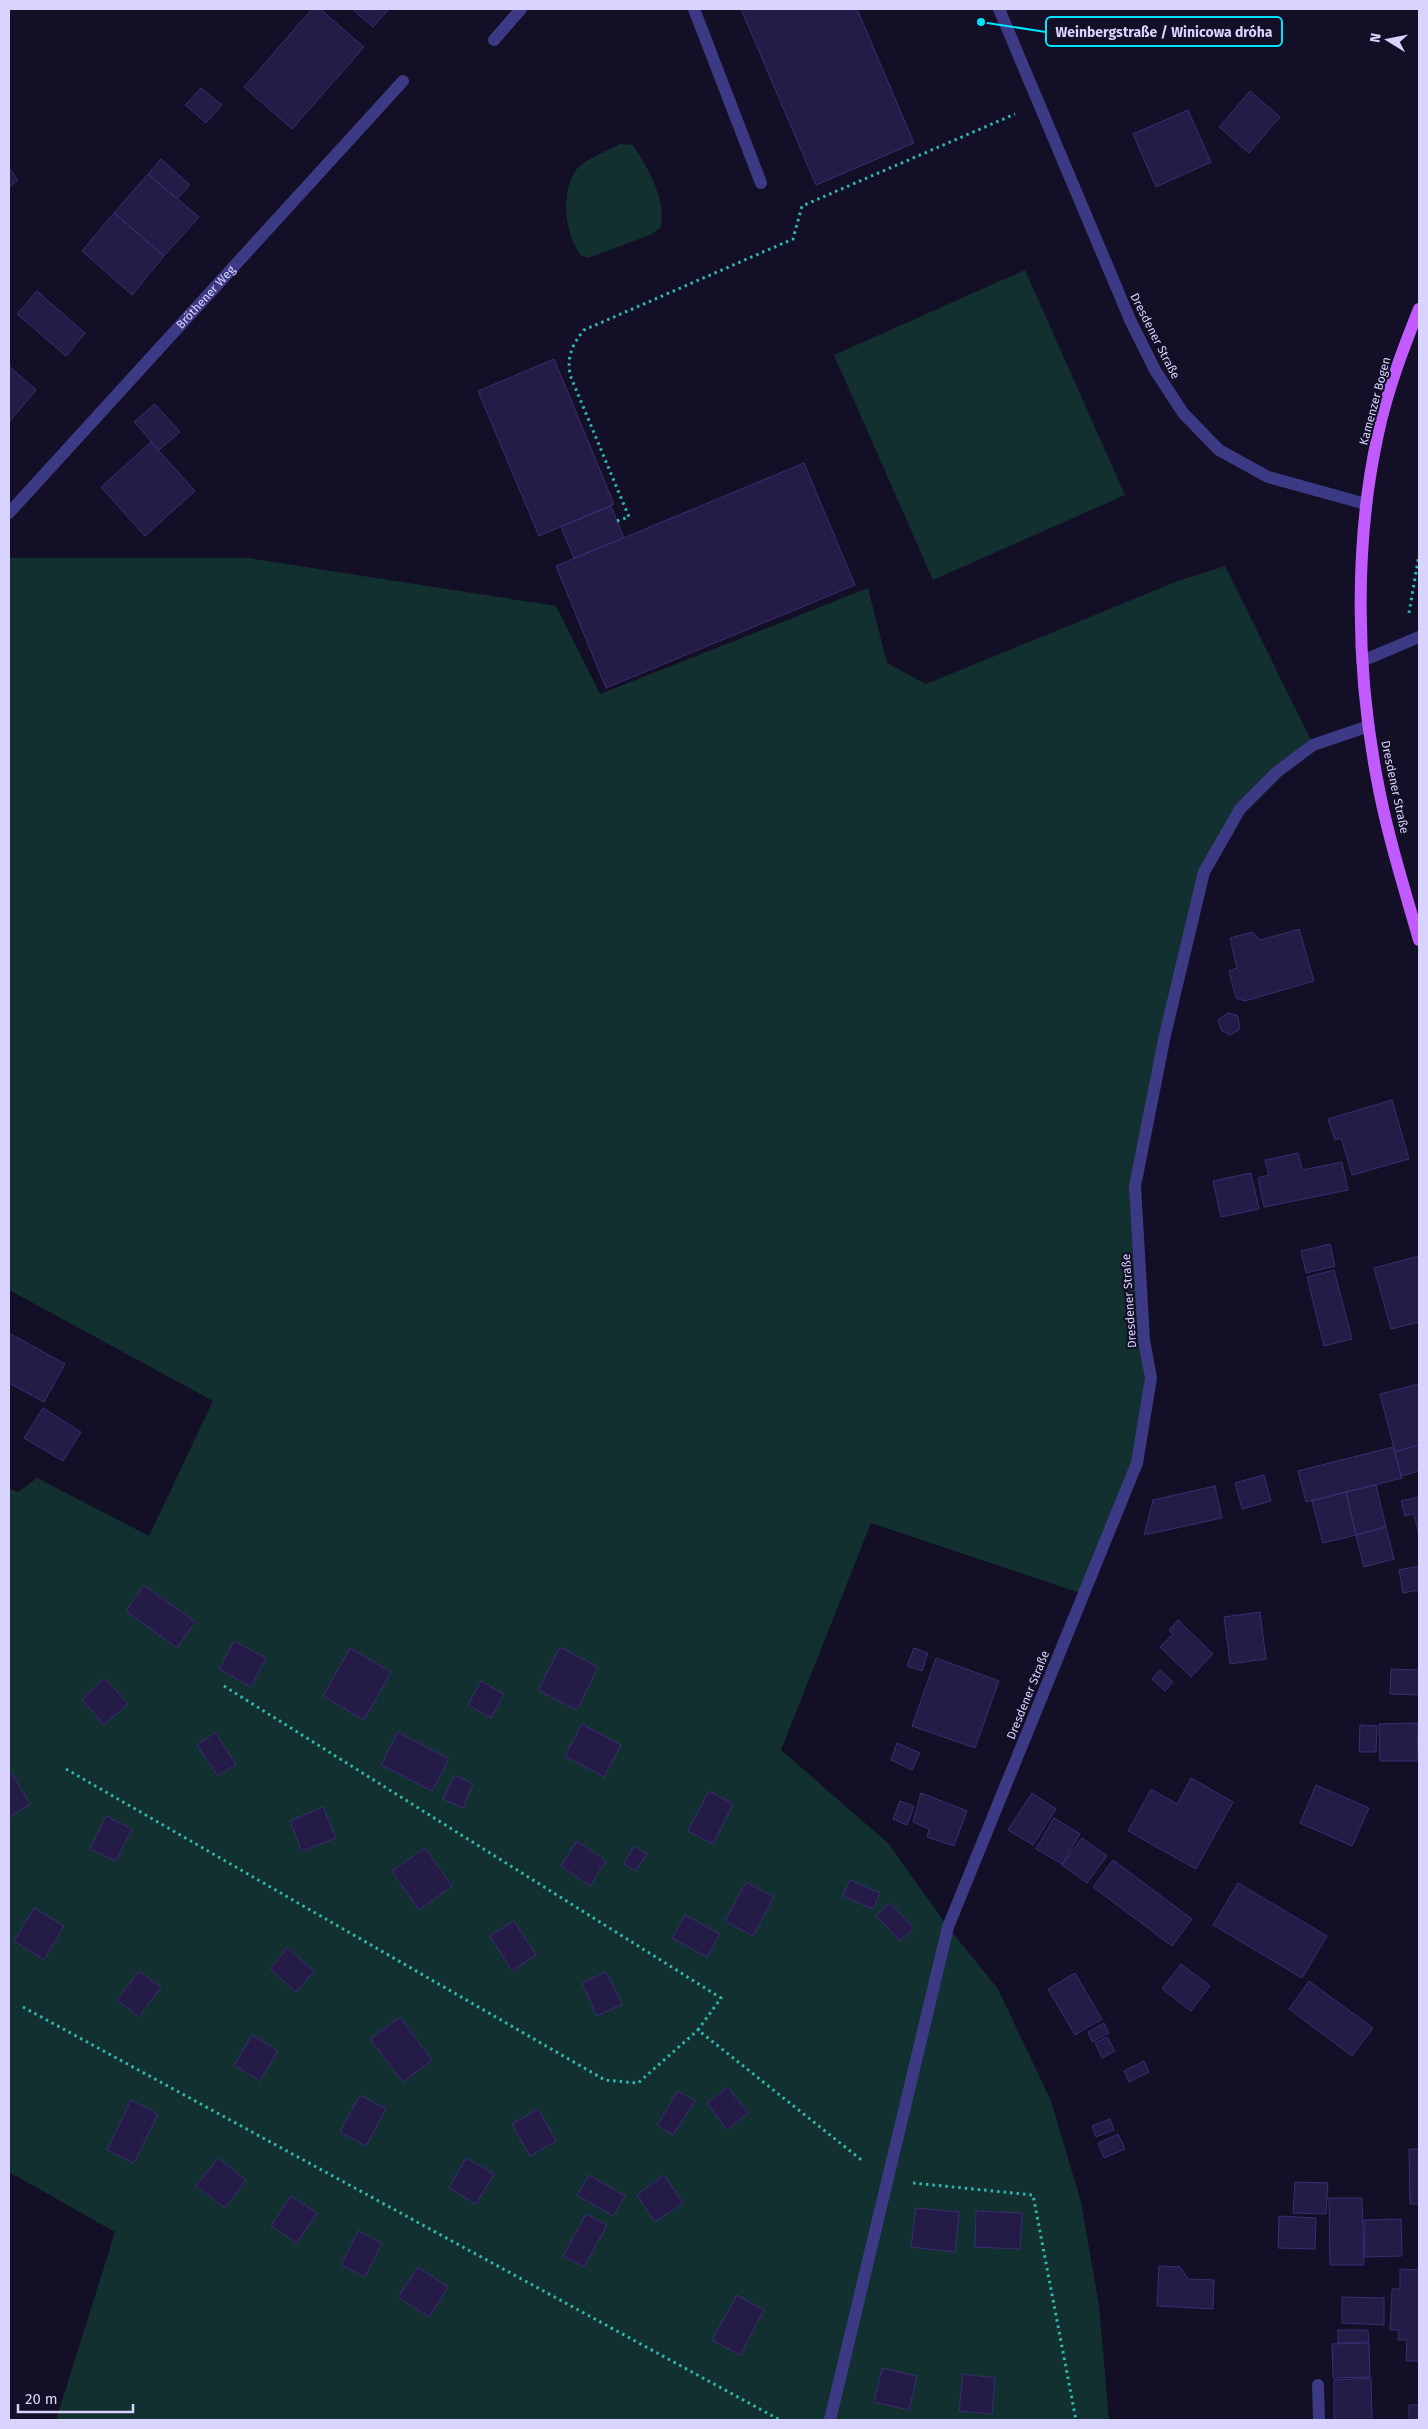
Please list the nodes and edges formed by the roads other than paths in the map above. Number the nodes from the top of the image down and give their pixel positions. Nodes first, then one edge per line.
1 (521, 9) edge
2 (694, 9) edge
3 (999, 9) edge
4 (494, 40) dead end
5 (403, 81) dead end
6 (761, 183) dead end
7 (1419, 309) edge
8 (1366, 504) junction
9 (9, 513) edge
10 (1419, 637) edge
11 (1362, 661) junction
12 (1368, 726) junction
13 (1419, 940) edge
14 (1318, 2385) dead end
15 (830, 2420) edge
16 (1319, 2420) edge

1 - 4 street
2 - 6 street
3 - 8 street, Dresdener Straße
5 - 9 street, Bröthener Weg
7 - 8 main road, Kamenzer Bogen
8 - 11 main road, Dresdener Straße
10 - 11 street
11 - 12 main road, Dresdener Straße
12 - 13 main road, Dresdener Straße
12 - 15 street, Dresdener Straße
14 - 16 street

